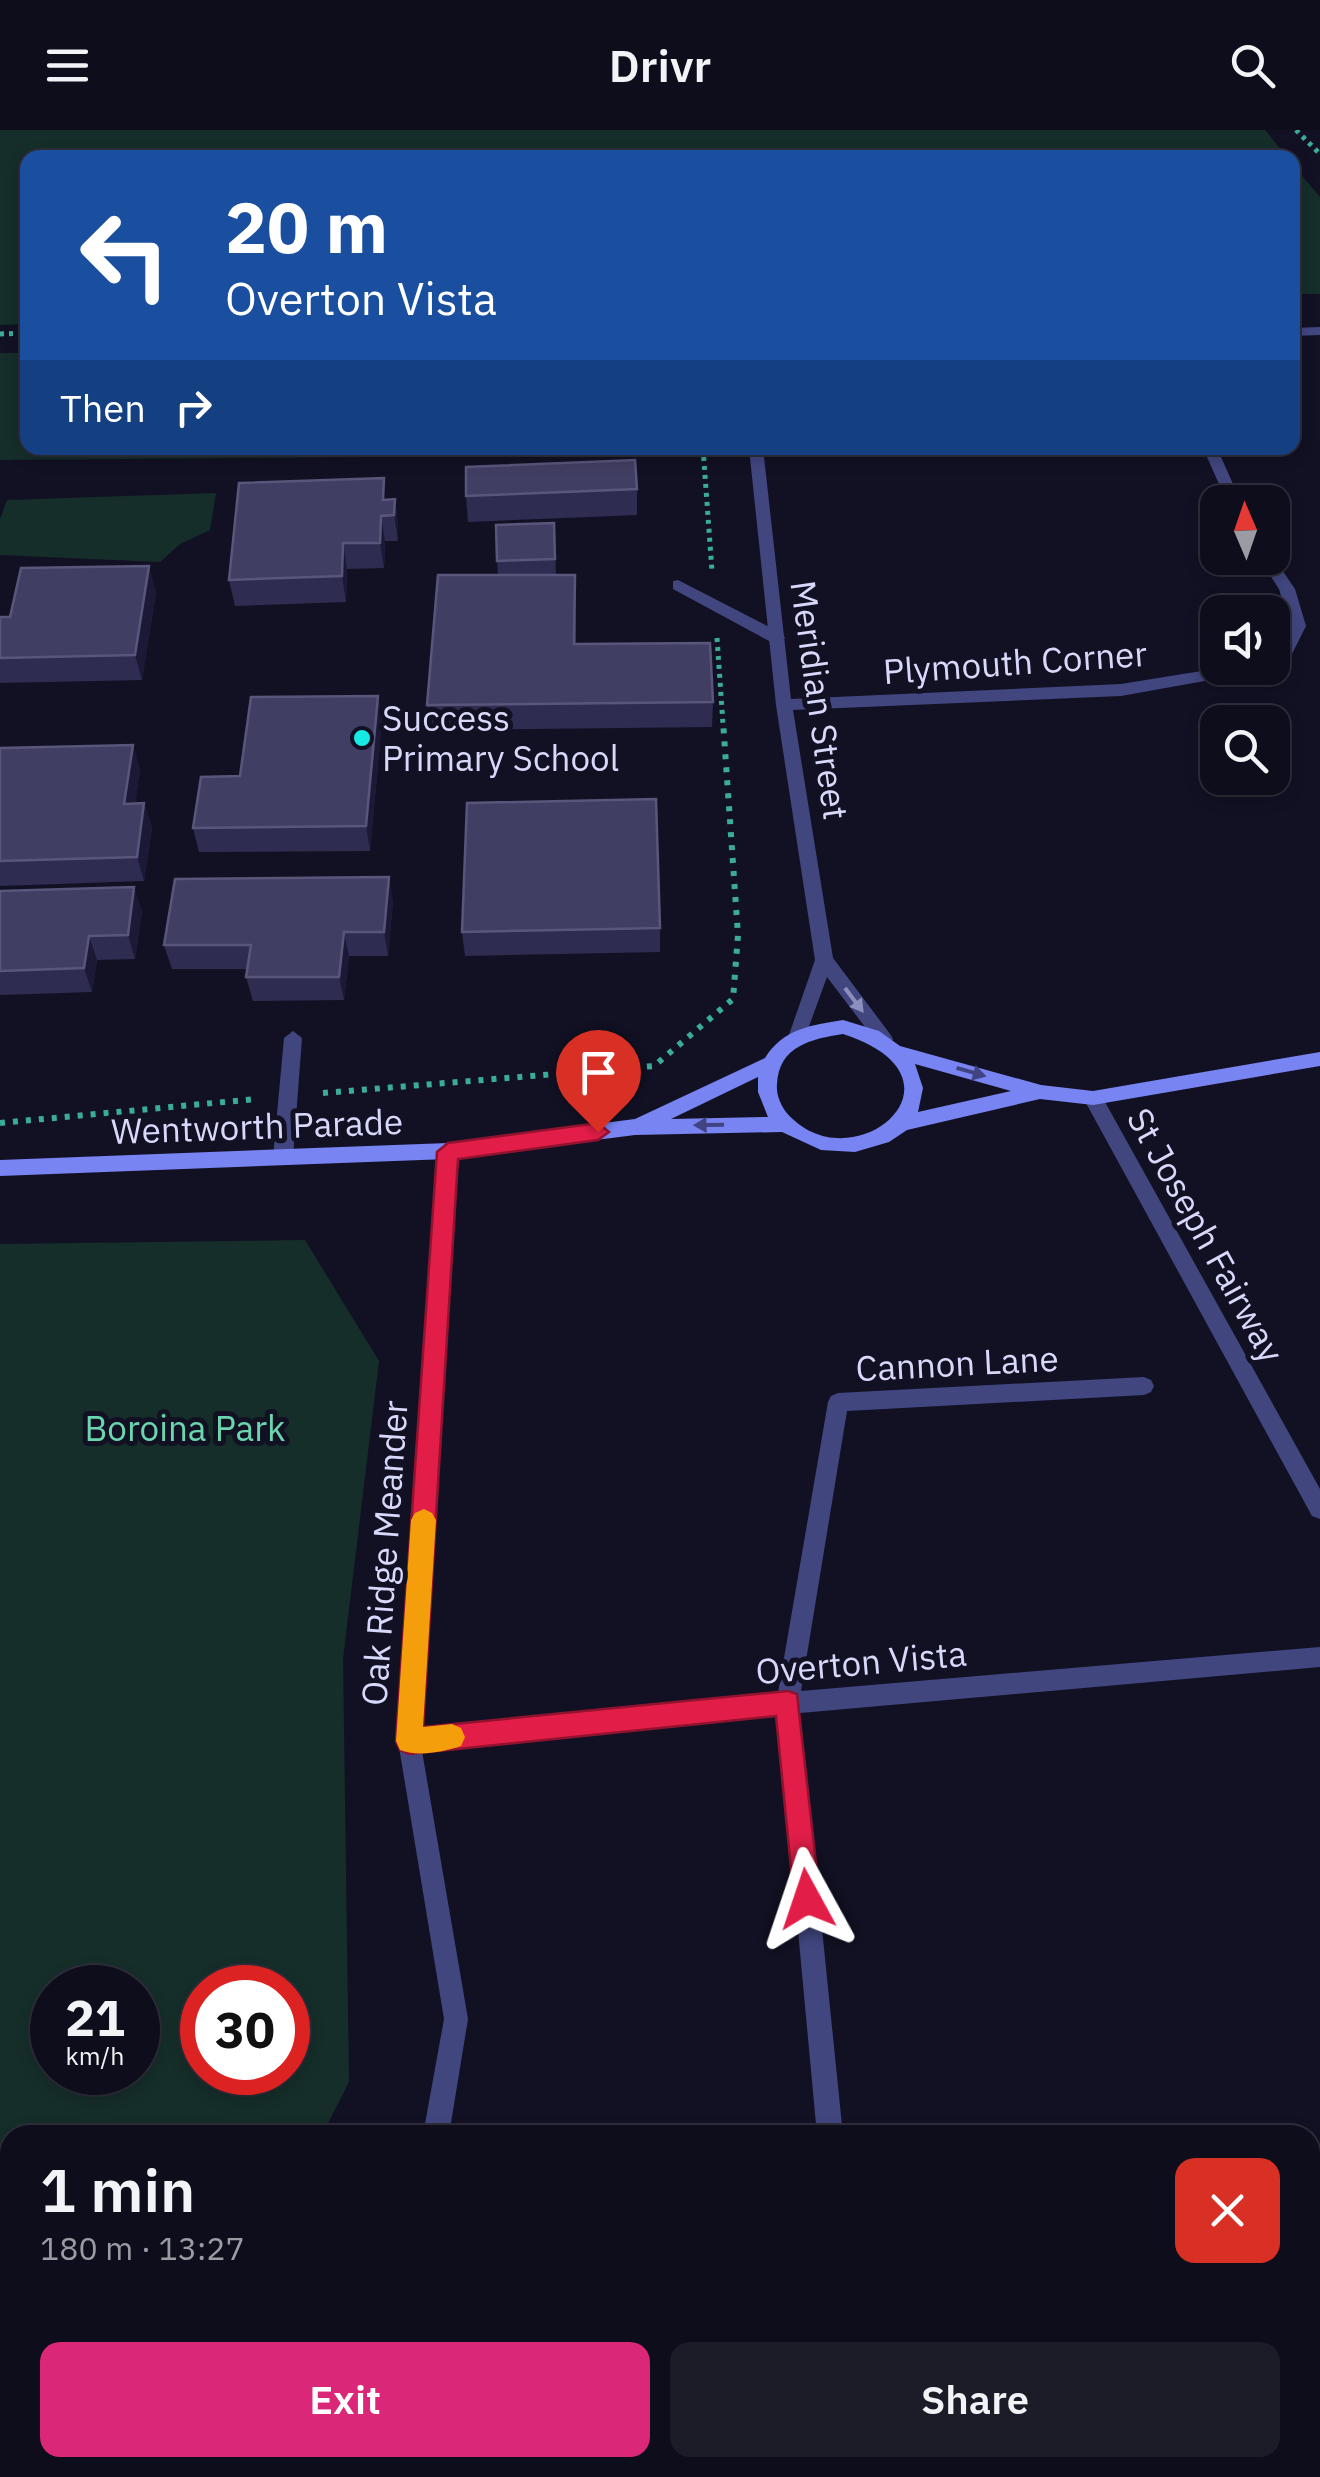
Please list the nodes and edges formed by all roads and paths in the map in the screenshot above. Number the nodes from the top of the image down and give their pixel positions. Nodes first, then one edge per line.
1 (1296, 130) edge
2 (1320, 154) edge
3 (703, 455) edge
4 (757, 455) edge
5 (1213, 455) edge
6 (1226, 485) edge
7 (678, 585) dead end
8 (1290, 599) edge
9 (714, 605) junction
10 (777, 638) junction
11 (1290, 643) edge
12 (1200, 676) edge
13 (784, 705) junction
14 (824, 960) junction
15 (798, 1035) junction
16 (293, 1038) dead end
17 (892, 1046) junction
18 (1320, 1059) edge
19 (766, 1065) junction
20 (1041, 1092) junction
21 (288, 1096) junction
22 (1093, 1098) junction
23 (0, 1122) edge
24 (783, 1124) junction
25 (900, 1124) junction
26 (636, 1127) junction
27 (448, 1152) junction
28 (283, 1158) junction
29 (0, 1168) edge
30 (1144, 1386) dead end
31 (1320, 1509) edge
32 (1320, 1657) edge
33 (788, 1703) junction
34 (409, 1741) junction
35 (438, 2125) edge
36 (829, 2125) edge

1 - 2 path
3 - 9 path
4 - 10 street, Meridian Street
5 - 6 street
7 - 9 street
8 - 11 street
9 - 10 street
9 - 21 path
10 - 13 street, Meridian Street
12 - 13 street, Plymouth Corner
13 - 14 street, Meridian Street
14 - 15 street, Meridian Street
14 -> 17 street, Meridian Street
15 - 17 street
15 - 19 street
16 - 21 street
17 -> 20 street
17 - 25 street
18 - 22 street
19 - 24 street
19 - 26 street, Wentworth Parade
20 - 22 street
20 - 25 street
21 - 23 path
21 - 28 street
22 - 31 street, St Joseph Fairway
24 - 25 street
24 -> 26 street, Wentworth Parade
26 - 27 street, Wentworth Parade
27 - 28 street, Wentworth Parade
27 - 34 street, Oak Ridge Meander
28 - 29 street, Wentworth Parade
30 - 33 street, Cannon Lane
32 - 33 street, Overton Vista
33 - 34 street, Overton Vista
33 - 36 street
34 - 35 street, Oak Ridge Meander

